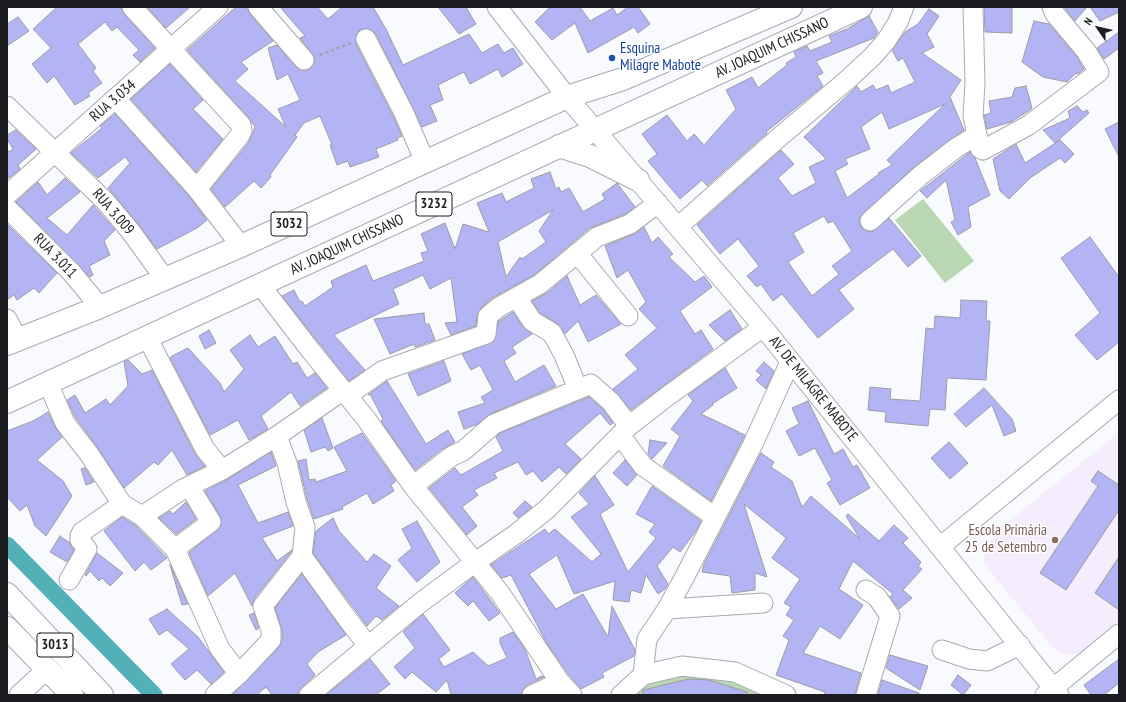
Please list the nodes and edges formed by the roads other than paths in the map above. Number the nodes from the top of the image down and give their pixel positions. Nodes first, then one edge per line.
1 (132, 7) edge
2 (218, 7) edge
3 (258, 7) edge
4 (497, 7) edge
5 (791, 7) edge
6 (861, 7) edge
7 (904, 7) edge
8 (973, 7) edge
9 (1052, 7) edge
10 (366, 39) road end
11 (171, 49) junction
12 (304, 60) road end
13 (567, 97) junction
14 (116, 99) junction
15 (7, 106) edge
16 (595, 129) junction
17 (977, 135) junction
18 (558, 146) junction
19 (54, 152) junction
20 (425, 162) junction
21 (638, 180) junction
22 (197, 189) junction
23 (7, 195) edge
24 (658, 203) junction
25 (7, 208) edge
26 (870, 221) dead end
27 (679, 226) junction
28 (241, 246) junction
29 (577, 253) junction
30 (165, 279) junction
31 (261, 286) junction
32 (517, 298) junction
33 (100, 307) junction
34 (628, 316) dead end
35 (7, 319) edge
36 (763, 327) junction
37 (147, 337) junction
38 (13, 342) edge
39 (790, 362) junction
40 (48, 383) junction
41 (578, 389) junction
42 (344, 393) junction
43 (1119, 400) edge
44 (7, 402) edge
45 (624, 430) junction
46 (277, 436) junction
47 (222, 470) junction
48 (189, 486) junction
49 (413, 486) junction
50 (122, 504) junction
51 (142, 516) junction
52 (715, 517) junction
53 (941, 546) junction
54 (175, 549) junction
55 (302, 556) junction
56 (474, 563) junction
57 (69, 580) dead end
58 (866, 590) dead end
59 (7, 594) edge
60 (764, 603) dead end
61 (667, 609) junction
62 (7, 628) edge
63 (1119, 634) edge
64 (1020, 645) junction
65 (368, 646) junction
66 (942, 650) dead end
67 (47, 669) junction
68 (239, 674) junction
69 (643, 674) junction
70 (566, 689) edge
71 (1052, 692) edge
72 (19, 695) edge
73 (72, 695) edge
74 (102, 695) edge
75 (215, 695) edge
76 (309, 695) edge
77 (532, 695) edge
78 (621, 695) edge
79 (786, 695) edge
80 (866, 695) edge

1 - 11 street
2 - 11 street, RUA 3.034
3 - 12 street
4 - 13 street, AV. DE MILAGRE MABOTE
5 - 13 main road, AV. JOAQUIM CHISSANO
6 - 16 main road, AV. JOAQUIM CHISSANO / 3232
7 - 27 street
8 - 17 street
9 - 17 street
10 - 20 street
11 - 14 street, RUA 3.034
11 - 22 street
13 - 16 street, AV. DE MILAGRE MABOTE
13 - 20 main road, 3032
14 - 19 street, RUA 3.034
14 - 22 street
15 - 19 street, RUA 3.009
16 - 18 main road, AV. JOAQUIM CHISSANO / 3232
16 - 21 street, AV. DE MILAGRE MABOTE
17 - 26 street
18 - 21 main road
18 - 31 main road, AV. JOAQUIM CHISSANO / 3232
19 - 23 street, RUA 3.034
19 - 30 street, RUA 3.009
20 - 28 main road, 3032
21 - 24 street, AV. DE MILAGRE MABOTE
22 - 28 street
24 - 27 street, AV. DE MILAGRE MABOTE
24 - 29 street
25 - 33 street, RUA 3.011
27 - 36 street, AV. DE MILAGRE MABOTE
28 - 30 main road, 3032
29 - 32 street
29 - 34 street
30 - 33 main road, 3032
31 - 37 main road, AV. JOAQUIM CHISSANO / 3232
31 - 42 street
32 - 41 street
32 - 42 street
33 - 38 main road, 3032
35 - 38 street
36 - 39 street, AV. DE MILAGRE MABOTE
36 - 45 street
37 - 40 main road, AV. JOAQUIM CHISSANO / 3232
37 - 47 street
39 - 52 street
39 - 53 street, AV. DE MILAGRE MABOTE
40 - 44 main road, AV. JOAQUIM CHISSANO / 3232
40 - 50 street
41 - 45 street
41 - 49 street
42 - 46 street
42 - 49 street
43 - 53 street
45 - 52 street
45 - 56 street
46 - 47 street
46 - 55 street
47 - 48 street
48 - 51 street
48 - 54 street
49 - 56 street
50 - 51 street
50 - 57 street
51 - 54 street
52 - 61 street
53 - 64 street, AV. DE MILAGRE MABOTE
54 - 68 street
55 - 65 street
55 - 68 street
56 - 65 street
56 - 70 street
58 - 80 street
59 - 74 main road, 3013
60 - 61 street
61 - 69 street
62 - 67 main road
63 - 71 street
64 - 66 street
64 - 71 street, AV. DE MILAGRE MABOTE
65 - 76 street
67 - 72 street
67 - 73 main road
68 - 75 street
69 - 78 street
69 - 79 street
70 - 77 street

